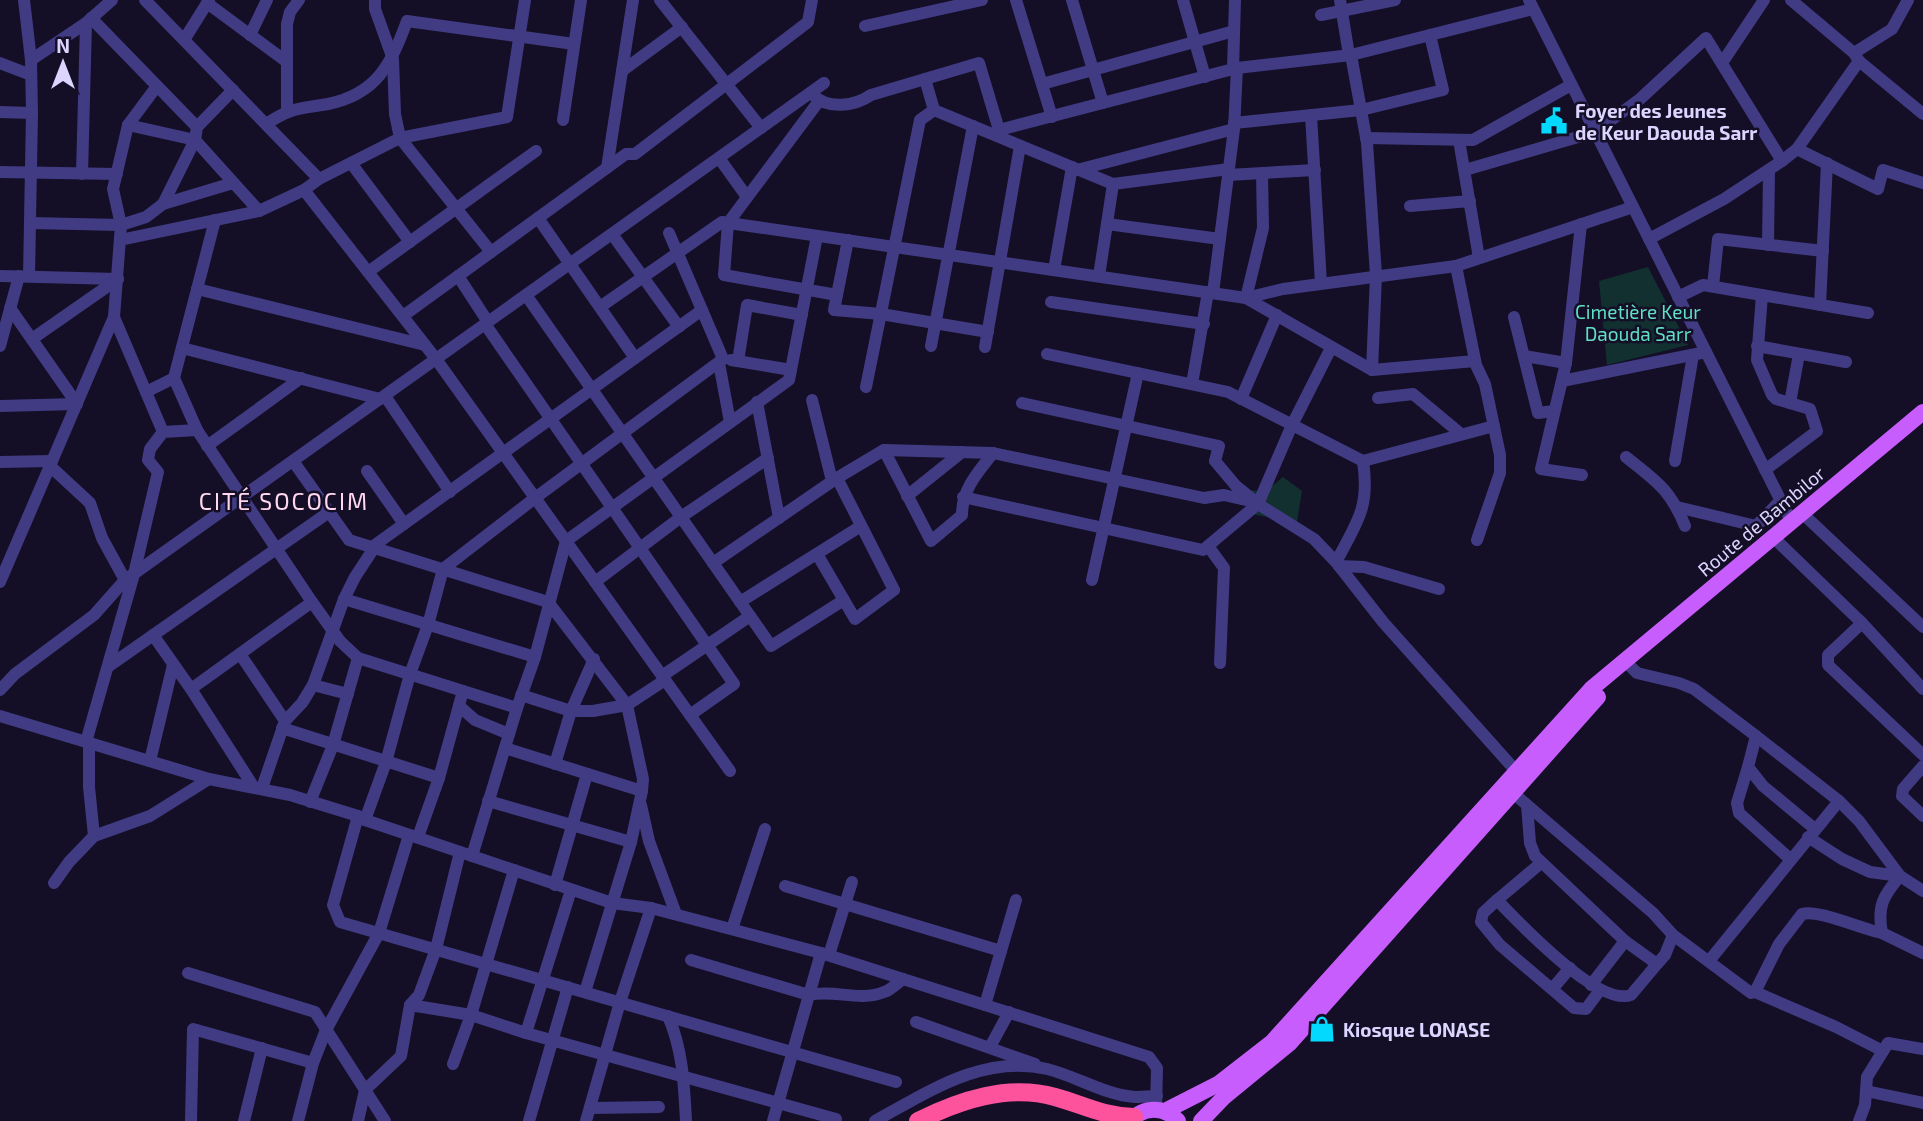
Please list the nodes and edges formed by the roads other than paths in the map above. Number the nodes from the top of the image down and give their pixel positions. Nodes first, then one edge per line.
1 (24, 0) edge
2 (112, 0) edge
3 (145, 0) edge
4 (267, 0) edge
5 (299, 0) edge
6 (375, 0) edge
7 (525, 0) edge
8 (581, 0) edge
9 (633, 0) edge
10 (660, 0) edge
11 (812, 0) edge
12 (982, 0) edge
13 (1016, 0) edge
14 (1072, 0) edge
15 (1183, 0) edge
16 (1235, 0) edge
17 (1395, 0) edge
18 (1763, 0) edge
19 (1791, 0) edge
20 (1908, 0) edge
21 (208, 1) edge
22 (1531, 5) edge
23 (1341, 6) edge
24 (1321, 15) dead end
25 (88, 21) junction
26 (865, 26) dead end
27 (682, 27) junction
28 (1234, 31) junction
29 (250, 35) junction
30 (1430, 35) junction
31 (519, 36) junction
32 (184, 40) junction
33 (1195, 42) junction
34 (574, 44) junction
35 (1350, 55) junction
36 (1856, 57) junction
37 (393, 59) junction
38 (31, 60) junction
39 (287, 62) junction
40 (0, 63) edge
41 (1722, 63) junction
42 (1235, 69) junction
43 (1093, 70) junction
44 (622, 71) junction
45 (31, 75) junction
46 (1205, 77) junction
47 (925, 79) junction
48 (824, 83) dead end
49 (727, 84) junction
50 (1042, 84) junction
51 (1571, 85) junction
52 (157, 86) junction
53 (233, 90) junction
54 (815, 97) junction
55 (1103, 103) junction
56 (1920, 107) edge
57 (287, 110) junction
58 (934, 110) junction
59 (1361, 110) junction
60 (0, 112) edge
61 (32, 113) junction
62 (1311, 115) junction
63 (1052, 117) junction
64 (563, 120) dead end
65 (266, 124) junction
66 (128, 125) junction
67 (973, 126) junction
68 (1234, 126) junction
69 (761, 128) junction
70 (1595, 132) junction
71 (998, 133) junction
72 (196, 134) junction
73 (400, 138) junction
74 (1366, 138) junction
75 (1459, 140) junction
76 (1020, 146) junction
77 (1797, 149) junction
78 (536, 151) dead end
79 (719, 158) junction
80 (1782, 161) junction
81 (351, 163) junction
82 (1827, 163) junction
83 (607, 168) junction
84 (1075, 169) junction
85 (1314, 170) junction
86 (1465, 170) junction
87 (1769, 170) junction
88 (0, 172) edge
89 (1228, 172) junction
90 (31, 173) junction
91 (1262, 173) junction
92 (82, 174) junction
93 (117, 174) junction
94 (319, 179) junction
95 (233, 183) junction
96 (1923, 183) edge
97 (1113, 184) junction
98 (304, 190) junction
99 (747, 197) junction
100 (1470, 201) junction
101 (163, 204) junction
102 (1410, 206) dead end
103 (1633, 207) junction
104 (456, 209) junction
105 (260, 211) junction
106 (538, 218) junction
107 (215, 220) junction
108 (30, 223) junction
109 (728, 223) junction
110 (1107, 224) junction
111 (1581, 224) junction
112 (121, 225) junction
113 (669, 233) dead end
114 (612, 234) junction
115 (817, 236) junction
116 (1220, 239) junction
117 (1649, 239) junction
118 (120, 240) junction
119 (848, 240) junction
120 (410, 242) junction
121 (1768, 245) junction
122 (895, 247) junction
123 (1823, 251) junction
124 (491, 252) junction
125 (677, 253) junction
126 (948, 254) junction
127 (1479, 258) junction
128 (1000, 262) junction
129 (570, 264) junction
130 (1456, 266) junction
131 (1054, 270) junction
132 (368, 272) junction
133 (1376, 275) junction
134 (0, 276) edge
135 (24, 276) junction
136 (458, 276) junction
137 (1099, 276) junction
138 (643, 277) junction
139 (118, 279) junction
140 (1321, 283) junction
141 (1713, 286) junction
142 (197, 289) junction
143 (807, 289) junction
144 (1211, 293) junction
145 (526, 295) junction
146 (837, 295) junction
147 (1762, 295) junction
148 (1678, 297) junction
149 (1246, 298) junction
150 (1051, 302) dead end
151 (1820, 305) junction
152 (600, 307) junction
153 (10, 308) junction
154 (702, 310) junction
155 (1868, 313) dead end
156 (881, 314) junction
157 (802, 315) junction
158 (1277, 315) junction
159 (403, 316) junction
160 (114, 317) junction
161 (1514, 317) dead end
162 (487, 323) junction
163 (935, 323) junction
164 (1204, 324) junction
165 (678, 327) junction
166 (988, 332) junction
167 (32, 339) junction
168 (425, 345) junction
169 (0, 346) edge
170 (931, 346) dead end
171 (1757, 346) junction
172 (985, 347) dead end
173 (182, 348) junction
174 (1331, 348) junction
175 (1047, 354) dead end
176 (1699, 354) junction
177 (1799, 354) junction
178 (1524, 356) junction
179 (635, 358) junction
180 (436, 359) junction
181 (721, 361) junction
182 (738, 361) junction
183 (1475, 361) junction
184 (1846, 362) dead end
185 (1566, 363) junction
186 (791, 370) junction
187 (1372, 370) junction
188 (1138, 373) junction
189 (174, 378) junction
190 (301, 378) junction
191 (1562, 381) junction
192 (1192, 384) junction
193 (866, 387) dead end
194 (592, 389) junction
195 (146, 392) junction
196 (382, 397) junction
197 (1378, 398) dead end
198 (1241, 399) junction
199 (812, 400) dead end
200 (757, 402) junction
201 (1022, 403) dead end
202 (1790, 403) junction
203 (76, 404) junction
204 (0, 406) edge
205 (1554, 411) junction
206 (551, 419) junction
207 (1920, 421) edge
208 (730, 422) junction
209 (1126, 425) junction
210 (1292, 425) junction
211 (1494, 426) junction
212 (197, 430) junction
213 (163, 432) junction
214 (1461, 433) junction
215 (622, 434) junction
216 (207, 446) junction
217 (884, 450) junction
218 (962, 452) junction
219 (503, 453) junction
220 (993, 453) junction
221 (1626, 457) dead end
222 (768, 458) junction
223 (293, 461) junction
224 (1363, 461) junction
225 (1675, 461) dead end
226 (0, 462) edge
227 (51, 463) junction
228 (582, 464) junction
229 (1765, 470) junction
230 (367, 471) dead end
231 (1582, 475) dead end
232 (653, 478) junction
233 (1115, 479) junction
234 (834, 480) junction
235 (450, 492) junction
236 (907, 496) junction
237 (963, 497) junction
238 (242, 498) junction
239 (535, 498) junction
240 (1780, 501) junction
241 (1258, 504) junction
242 (612, 507) junction
243 (1677, 507) junction
244 (329, 512) junction
245 (681, 517) junction
246 (779, 518) junction
247 (1798, 518) junction
248 (404, 524) junction
249 (861, 526) junction
250 (1685, 526) dead end
251 (1104, 528) junction
252 (1774, 538) junction
253 (1476, 540) dead end
254 (566, 541) junction
255 (1208, 546) junction
256 (373, 548) junction
257 (640, 548) junction
258 (276, 549) junction
259 (817, 554) junction
260 (713, 563) junction
261 (1338, 564) junction
262 (443, 569) junction
263 (130, 577) junction
264 (1092, 580) dead end
265 (0, 582) edge
266 (595, 582) junction
267 (1439, 589) dead end
268 (344, 599) junction
269 (844, 600) junction
270 (312, 602) junction
271 (548, 602) junction
272 (740, 602) junction
273 (750, 616) junction
274 (1862, 624) junction
275 (428, 625) junction
276 (1923, 627) edge
277 (332, 629) junction
278 (153, 635) junction
279 (707, 645) junction
280 (240, 654) junction
281 (535, 657) junction
282 (358, 658) junction
283 (594, 659) junction
284 (1220, 663) dead end
285 (1623, 664) junction
286 (173, 665) junction
287 (109, 666) junction
288 (410, 674) junction
289 (663, 678) junction
290 (313, 685) junction
291 (191, 689) junction
292 (1923, 689) edge
293 (0, 690) edge
294 (463, 691) junction
295 (348, 694) junction
296 (519, 701) junction
297 (627, 705) junction
298 (458, 706) junction
299 (571, 711) junction
300 (690, 715) junction
301 (0, 716) edge
302 (284, 725) junction
303 (509, 734) junction
304 (1756, 736) junction
305 (88, 742) junction
306 (333, 745) junction
307 (505, 748) junction
308 (1923, 755) edge
309 (150, 761) junction
310 (386, 762) junction
311 (555, 764) junction
312 (1923, 766) edge
313 (1748, 767) junction
314 (730, 771) dead end
315 (1516, 771) junction
316 (587, 774) junction
317 (439, 778) junction
318 (209, 779) junction
319 (257, 787) junction
320 (1512, 792) junction
321 (641, 795) junction
322 (488, 801) junction
323 (1839, 801) junction
324 (310, 802) junction
325 (1527, 805) junction
326 (1923, 816) edge
327 (361, 818) junction
328 (571, 827) junction
329 (765, 829) dead end
330 (1811, 833) junction
331 (94, 836) junction
332 (413, 836) junction
333 (631, 842) junction
334 (466, 854) junction
335 (1790, 859) junction
336 (1541, 863) junction
337 (514, 870) junction
338 (1900, 876) junction
339 (852, 882) dead end
340 (54, 883) dead end
341 (555, 885) junction
342 (785, 886) dead end
343 (571, 890) junction
344 (1923, 891) edge
345 (1016, 900) dead end
346 (1497, 900) junction
347 (612, 903) junction
348 (845, 904) junction
349 (651, 908) junction
350 (676, 915) junction
351 (732, 929) junction
352 (379, 933) junction
353 (1882, 933) junction
354 (1673, 934) junction
355 (1625, 941) junction
356 (436, 949) junction
357 (1001, 951) junction
358 (1923, 953) edge
359 (825, 954) junction
360 (691, 960) dead end
361 (1709, 961) junction
362 (486, 963) junction
363 (1657, 964) junction
364 (1570, 968) junction
365 (188, 973) dead end
366 (903, 979) junction
367 (542, 980) junction
368 (568, 987) junction
369 (1596, 987) junction
370 (1553, 988) junction
371 (585, 992) junction
372 (1755, 992) junction
373 (809, 995) junction
374 (620, 1002) junction
375 (410, 1005) junction
376 (985, 1005) junction
377 (1009, 1012) junction
378 (471, 1015) junction
379 (668, 1016) junction
380 (916, 1022) dead end
381 (326, 1030) junction
382 (526, 1033) junction
383 (553, 1040) junction
384 (990, 1047) junction
385 (262, 1048) junction
386 (1923, 1049) edge
387 (1883, 1051) junction
388 (793, 1052) junction
389 (606, 1055) junction
390 (313, 1063) junction
391 (453, 1064) dead end
392 (1046, 1069) junction
393 (684, 1077) junction
394 (895, 1082) dead end
395 (365, 1090) junction
396 (1866, 1091) junction
397 (778, 1103) junction
398 (1923, 1103) edge
399 (634, 1107) junction
400 (659, 1107) dead end
401 (590, 1108) junction
402 (1164, 1109) edge
403 (836, 1119) dead end
404 (1132, 1119) edge
405 (533, 1120) edge
406 (191, 1121) edge
407 (244, 1121) edge
408 (298, 1121) edge
409 (358, 1121) edge
410 (385, 1121) edge
411 (586, 1121) edge
412 (634, 1121) edge
413 (686, 1121) edge
414 (773, 1121) edge
415 (875, 1121) edge
416 (919, 1121) edge
417 (1201, 1121) edge
418 (1859, 1121) edge

1 - 38 street
2 - 25 street
3 - 32 street
4 - 29 street
5 - 39 street
6 - 37 street
7 - 31 street
8 - 34 street
9 - 44 street
10 - 27 street
11 - 49 street
12 - 26 street
13 - 50 street
14 - 43 street
15 - 33 street
16 - 28 street
17 - 23 street
18 - 41 street
19 - 36 street
20 - 36 street
21 - 29 street
21 - 32 street
22 - 30 street
22 - 51 street
23 - 24 street
23 - 35 street
25 - 38 street
25 - 52 street
25 - 92 street
27 - 44 street
27 - 49 street
28 - 33 street
28 - 42 street
29 - 39 street
30 - 35 street
30 - 59 street
31 - 34 street
31 - 37 street
31 - 73 street
32 - 53 street
33 - 43 street
33 - 46 street
34 - 64 street
35 - 42 street
35 - 59 street
36 - 56 street
36 - 77 street
37 - 57 street
37 - 73 street
38 - 45 street
39 - 57 street
40 - 45 street
41 - 70 street
41 - 80 street
42 - 46 street
42 - 68 street
43 - 50 street
43 - 55 street
44 - 83 street
45 - 61 street
46 - 55 street
47 - 54 street
47 - 58 street
47 - 71 street
48 - 54 street
49 - 69 street
49 - 83 street
50 - 63 street
51 - 70 street
51 - 75 street
52 - 66 street
52 - 72 street
53 - 65 street
53 - 72 street
54 - 69 street
54 - 99 street
55 - 63 street
57 - 65 street
58 - 67 street
58 - 122 street
59 - 62 street
59 - 74 street
60 - 61 street
61 - 90 street
62 - 68 street
62 - 85 street
63 - 71 street
65 - 94 street
66 - 72 street
66 - 93 street
67 - 71 street
67 - 126 street
68 - 84 street
68 - 89 street
69 - 79 street
70 - 86 street
70 - 103 street
71 - 76 street
72 - 95 street
72 - 101 street
73 - 81 street
73 - 104 street
74 - 75 street
74 - 133 street
75 - 86 street
76 - 84 street
76 - 128 street
77 - 80 street
77 - 82 street
78 - 104 street
79 - 99 street
79 - 114 street
80 - 87 street
81 - 94 street
81 - 120 street
82 - 96 street
82 - 123 street
83 - 106 street
84 - 97 street
84 - 131 street
85 - 91 street
85 - 140 street
86 - 100 street
87 - 117 street
87 - 121 street
88 - 90 street
89 - 91 street
89 - 97 street
89 - 116 street
90 - 92 street
90 - 108 street
91 - 149 street
92 - 93 street
93 - 112 street
94 - 98 street
95 - 101 street
95 - 105 street
97 - 110 street
98 - 105 street
98 - 132 street
99 - 109 street
100 - 102 street
100 - 127 street
101 - 112 street
103 - 111 street
103 - 117 street
104 - 120 street
104 - 124 street
105 - 107 street
106 - 124 street
106 - 129 street
107 - 118 street
107 - 142 street
108 - 112 street
108 - 135 street
109 - 115 street
109 - 125 street
109 - 143 street
110 - 116 street
110 - 137 street
111 - 127 street
111 - 185 street
112 - 118 street
113 - 125 street
114 - 129 street
114 - 138 street
115 - 119 street
115 - 143 street
116 - 144 street
117 - 148 street
118 - 139 street
119 - 122 street
119 - 146 street
120 - 132 street
121 - 123 street
121 - 141 street
122 - 126 street
122 - 156 street
123 - 151 street
124 - 136 street
125 - 138 street
125 - 154 street
126 - 128 street
126 - 163 street
127 - 130 street
128 - 131 street
128 - 166 street
129 - 145 street
129 - 152 street
130 - 133 street
130 - 183 street
131 - 137 street
132 - 159 street
133 - 140 street
133 - 187 street
134 - 135 street
135 - 139 street
135 - 153 street
136 - 159 street
136 - 162 street
137 - 144 street
138 - 152 street
138 - 165 street
139 - 160 street
139 - 167 street
140 - 149 street
141 - 147 street
141 - 148 street
142 - 168 street
142 - 173 street
143 - 146 street
143 - 157 street
144 - 149 street
144 - 164 street
145 - 162 street
145 - 194 street
146 - 156 street
147 - 151 street
147 - 171 street
148 - 176 street
149 - 158 street
150 - 164 street
151 - 155 street
152 - 179 street
153 - 167 street
153 - 169 street
154 - 165 street
154 - 181 street
156 - 163 street
156 - 193 street
157 - 182 street
157 - 186 street
158 - 174 street
158 - 198 street
159 - 168 street
160 - 195 street
160 - 203 street
161 - 178 street
162 - 180 street
162 - 206 street
163 - 166 street
163 - 170 street
164 - 192 street
165 - 179 street
166 - 172 street
167 - 203 street
168 - 180 street
171 - 177 street
171 - 202 street
173 - 189 street
173 - 190 street
174 - 187 street
174 - 210 street
175 - 188 street
176 - 191 street
176 - 225 street
176 - 229 street
177 - 184 street
177 - 202 street
178 - 185 street
178 - 205 street
179 - 194 street
180 - 196 street
180 - 219 street
181 - 182 street
181 - 208 street
181 - 215 street
182 - 186 street
183 - 187 street
183 - 211 street
185 - 191 street
186 - 200 street
188 - 192 street
188 - 209 street
189 - 195 street
189 - 212 street
190 - 196 street
190 - 216 street
191 - 205 street
192 - 198 street
194 - 206 street
194 - 215 street
195 - 213 street
196 - 223 street
196 - 235 street
197 - 214 street
198 - 210 street
199 - 234 street
200 - 208 street
200 - 222 street
201 - 209 street
202 - 229 street
203 - 204 street
203 - 227 street
205 - 231 street
206 - 219 street
206 - 228 street
207 - 247 main road, Route de Bambilor
208 - 232 street
209 - 233 street
209 - 241 street
210 - 224 street
210 - 241 street
211 - 214 street
211 - 253 street
212 - 213 street
212 - 216 street
213 - 263 street
214 - 224 street
215 - 228 street
215 - 232 street
216 - 238 street
217 - 218 street
217 - 234 street
217 - 236 street
218 - 220 street
218 - 236 street
219 - 235 street
219 - 239 street
220 - 233 street
220 - 237 street
221 - 243 street
222 - 245 street
222 - 246 street
223 - 238 street
223 - 244 street
224 - 261 street
226 - 227 street
227 - 263 street
227 - 265 street
228 - 239 street
228 - 242 street
229 - 240 street
230 - 248 street
232 - 242 street
232 - 245 street
233 - 241 street
233 - 251 street
234 - 246 street
234 - 249 street
235 - 248 street
236 - 237 street
237 - 251 street
238 - 258 street
238 - 263 street
239 - 254 street
239 - 262 street
240 - 243 street
240 - 247 street
241 - 255 street
241 - 261 street
242 - 254 street
242 - 257 street
243 - 250 street
244 - 256 street
244 - 258 street
245 - 257 street
245 - 260 street
246 - 260 street
247 - 252 main road, Route de Bambilor
247 - 276 street
248 - 256 street
249 - 259 street
249 - 269 street
251 - 255 street
251 - 264 street
252 - 274 street
252 - 285 main road, Route de Bambilor
254 - 266 street
254 - 271 street
255 - 284 street
256 - 262 street
256 - 268 street
257 - 266 street
257 - 279 street
258 - 270 street
258 - 278 street
259 - 269 street
259 - 272 street
260 - 272 street
261 - 267 street
261 - 315 street
262 - 271 street
262 - 275 street
263 - 287 street
263 - 293 street
266 - 289 street
268 - 275 street
268 - 277 street
269 - 273 street
270 - 277 street
270 - 280 street
271 - 281 street
271 - 283 street
272 - 273 street
273 - 279 street
274 - 292 street
274 - 308 street
275 - 281 street
275 - 288 street
277 - 282 street
277 - 290 street
278 - 286 street
278 - 287 street
279 - 289 street
279 - 300 street
280 - 291 street
280 - 302 street
281 - 296 street
282 - 288 street
282 - 295 street
283 - 297 street
283 - 299 street
285 - 304 street
285 - 315 main road
285 - 320 main road
286 - 291 street
286 - 309 street
287 - 305 street
288 - 294 street
288 - 310 street
289 - 297 street
289 - 300 street
290 - 295 street
290 - 302 street
291 - 319 street
294 - 296 street
294 - 298 street
295 - 306 street
296 - 299 street
296 - 303 street
297 - 299 street
297 - 321 street
298 - 303 street
298 - 317 street
299 - 311 street
300 - 314 street
301 - 305 street
302 - 306 street
302 - 319 street
303 - 307 street
304 - 313 street
304 - 323 street
305 - 309 street
305 - 331 street
306 - 310 street
306 - 324 street
307 - 311 street
307 - 322 street
309 - 318 street
310 - 317 street
310 - 327 street
311 - 316 street
312 - 326 street
313 - 330 street
313 - 335 street
315 - 402 main road
316 - 321 street
316 - 328 street
317 - 332 street
318 - 319 street
318 - 331 street
319 - 324 street
320 - 325 street
320 - 417 main road
321 - 333 street
321 - 350 street
322 - 328 street
322 - 334 street
323 - 330 street
323 - 338 street
324 - 327 street
325 - 336 street
325 - 354 street
327 - 332 street
327 - 352 street
328 - 333 street
328 - 341 street
329 - 351 street
330 - 335 street
330 - 338 street
331 - 340 street
332 - 334 street
332 - 352 street
333 - 347 street
334 - 337 street
334 - 356 street
335 - 361 street
336 - 346 street
336 - 355 street
337 - 341 street
337 - 362 street
338 - 344 street
338 - 353 street
339 - 348 street
341 - 343 street
342 - 348 street
343 - 347 street
343 - 367 street
345 - 357 street
346 - 364 street
346 - 370 street
347 - 349 street
347 - 371 street
348 - 357 street
348 - 359 street
349 - 350 street
349 - 374 street
350 - 351 street
351 - 359 street
352 - 356 street
352 - 381 street
353 - 358 street
353 - 372 street
354 - 361 street
354 - 363 street
355 - 363 street
355 - 369 street
356 - 362 street
356 - 375 street
357 - 376 street
359 - 366 street
359 - 373 street
360 - 373 street
361 - 372 street
362 - 367 street
362 - 378 street
363 - 369 street
364 - 369 street
364 - 370 street
365 - 381 street
366 - 373 street
366 - 376 street
367 - 368 street
367 - 382 street
368 - 371 street
368 - 383 street
369 - 370 street
371 - 374 street
372 - 387 street
373 - 388 street
374 - 379 street
374 - 389 street
375 - 378 street
375 - 395 street
376 - 377 street
377 - 384 street
377 - 402 street
378 - 382 street
378 - 391 street
379 - 388 street
379 - 393 street
380 - 384 street
381 - 390 street
381 - 395 street
382 - 383 street
383 - 389 street
383 - 405 street
384 - 392 street
385 - 390 street
385 - 406 street
385 - 407 street
386 - 387 street
387 - 396 street
388 - 394 street
388 - 397 street
389 - 393 street
389 - 401 street
390 - 408 street
392 - 402 street
392 - 415 street
393 - 397 street
393 - 413 street
395 - 409 street
395 - 410 street
396 - 398 street
396 - 418 street
397 - 403 street
397 - 414 street
399 - 400 street
399 - 401 street
399 - 412 street
401 - 411 street
402 - 404 main road
404 - 416 highway

